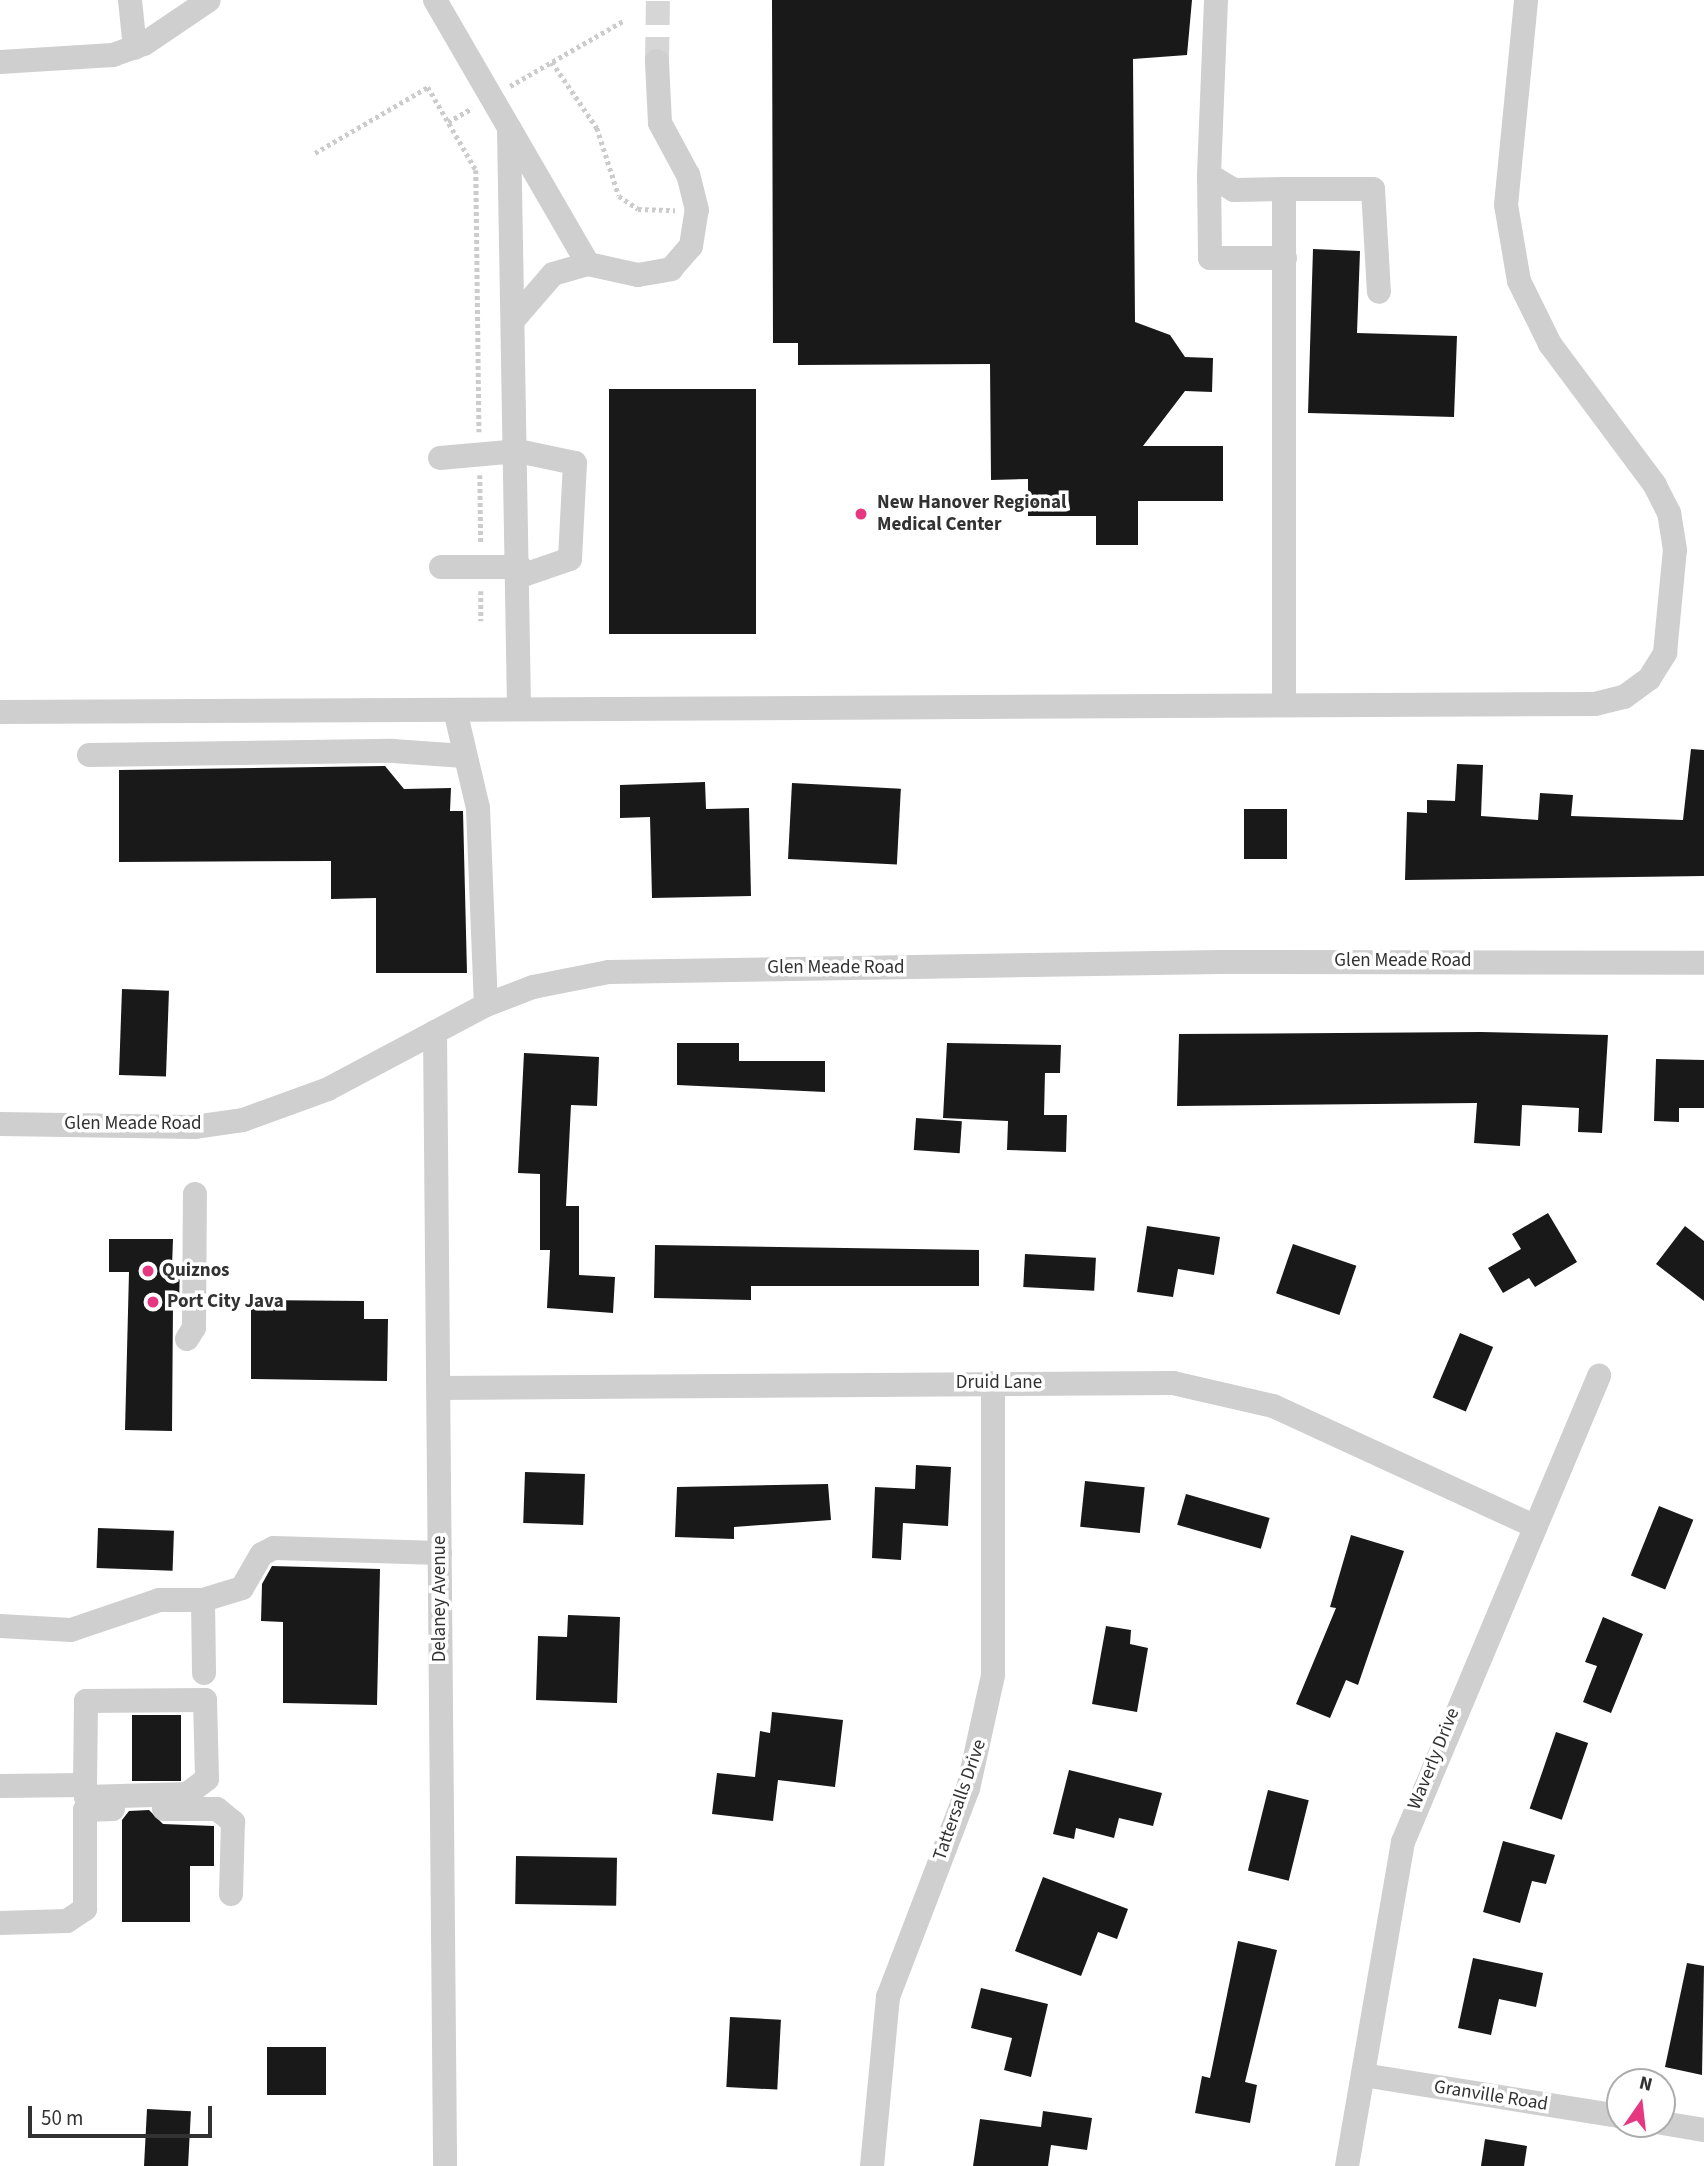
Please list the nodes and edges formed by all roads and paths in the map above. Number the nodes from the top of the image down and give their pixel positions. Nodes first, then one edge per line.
1 (130, 0) edge
2 (209, 0) edge
3 (435, 0) edge
4 (1216, 0) edge
5 (1526, 0) edge
6 (623, 21) dead end
7 (135, 48) junction
8 (657, 61) tunnel mouth
9 (0, 62) edge
10 (552, 62) junction
11 (491, 96) junction
12 (449, 122) junction
13 (509, 128) junction
14 (315, 153) dead end
15 (1209, 175) junction
16 (1284, 189) junction
17 (697, 210) junction
18 (1285, 258) junction
19 (588, 264) junction
20 (1379, 292) dead end
21 (515, 318) junction
22 (518, 451) junction
23 (479, 455) junction
24 (440, 458) dead end
25 (441, 567) dead end
26 (481, 567) junction
27 (521, 571) junction
28 (481, 621) dead end
29 (1284, 705) junction
30 (519, 709) junction
31 (455, 710) junction
32 (0, 712) edge
33 (89, 755) dead end
34 (464, 756) junction
35 (1704, 963) edge
36 (486, 1004) junction
37 (435, 1032) junction
38 (0, 1125) edge
39 (195, 1194) dead end
40 (187, 1339) dead end
41 (1599, 1376) dead end
42 (993, 1383) junction
43 (439, 1388) junction
44 (1532, 1525) junction
45 (440, 1553) junction
46 (203, 1600) junction
47 (0, 1626) edge
48 (204, 1673) dead end
49 (85, 1785) junction
50 (0, 1786) edge
51 (231, 1894) dead end
52 (0, 1923) edge
53 (1363, 2075) junction
54 (1606, 2114) edge
55 (1676, 2125) edge
56 (1704, 2130) edge
57 (444, 2166) edge
58 (872, 2166) edge
59 (1347, 2166) edge

1 - 7 street
2 - 7 street
3 - 11 street
4 - 15 street
5 - 29 street
6 - 10 path
7 - 9 street
8 - 17 street
10 - 11 path
10 - 17 path
11 - 12 path
11 - 13 street
12 - 14 path
12 - 23 path
13 - 19 street
13 - 21 street
15 - 16 street
15 - 18 street
16 - 18 street
16 - 20 street
17 - 19 street
18 - 29 street
19 - 21 street
21 - 22 street
22 - 23 street
22 - 27 street
22 - 27 street
23 - 24 street
23 - 26 path
25 - 26 street
26 - 27 street
26 - 28 path
27 - 30 street
29 - 30 street
30 - 31 street
31 - 32 street
31 - 34 street
33 - 34 street
34 - 36 street
35 - 36 street, Glen Meade Road
36 - 37 street, Glen Meade Road
37 - 38 street, Glen Meade Road
37 - 43 street, Delaney Avenue
39 - 40 street
41 - 44 street, Waverly Drive
42 - 43 street, Druid Lane
42 - 44 street, Druid Lane
42 - 58 street, Tattersalls Drive
43 - 45 street, Delaney Avenue
44 - 53 street, Waverly Drive
45 - 46 street
45 - 57 street, Delaney Avenue
46 - 47 street
46 - 48 street
49 - 49 street
49 - 50 street
51 - 52 street
53 - 54 street, Granville Road
53 - 59 street, Waverly Drive
55 - 56 street

